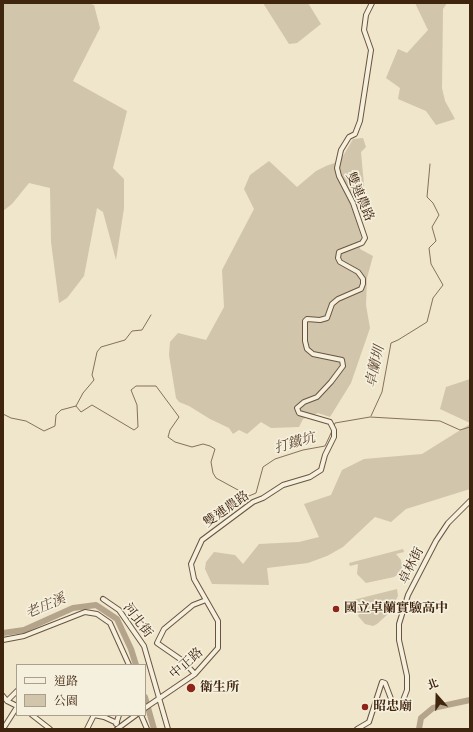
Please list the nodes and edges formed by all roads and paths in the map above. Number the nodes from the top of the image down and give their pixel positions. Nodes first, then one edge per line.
1 (372, 3) edge
2 (470, 501) edge
3 (103, 599) dead end
4 (206, 600) junction
5 (3, 640) edge
6 (129, 664) edge
7 (195, 674) junction
8 (16, 692) edge
9 (3, 696) edge
10 (160, 698) junction
11 (7, 701) junction
12 (16, 706) edge
13 (146, 707) edge
14 (16, 709) edge
15 (33, 716) edge
16 (94, 716) edge
17 (99, 716) edge
18 (119, 716) edge
19 (135, 716) edge
20 (141, 716) edge
21 (116, 723) junction
22 (3, 729) edge
23 (50, 729) edge
24 (87, 729) edge
25 (116, 729) edge
26 (147, 729) edge
27 (168, 729) edge
28 (357, 729) edge

1 - 4 street, 雙連農路
2 - 28 street, 卓林街
3 - 10 street, 河北街
4 - 7 street, 中正路
4 - 7 street
5 - 6 street
7 - 10 street, 中正路
8 - 11 street
9 - 11 street
10 - 13 street, 中正路
10 - 27 street, 河北街
11 - 12 street
14 - 22 street
15 - 23 street
16 - 24 street
17 - 21 street
18 - 21 street
19 - 25 street
20 - 26 street
21 - 25 street

